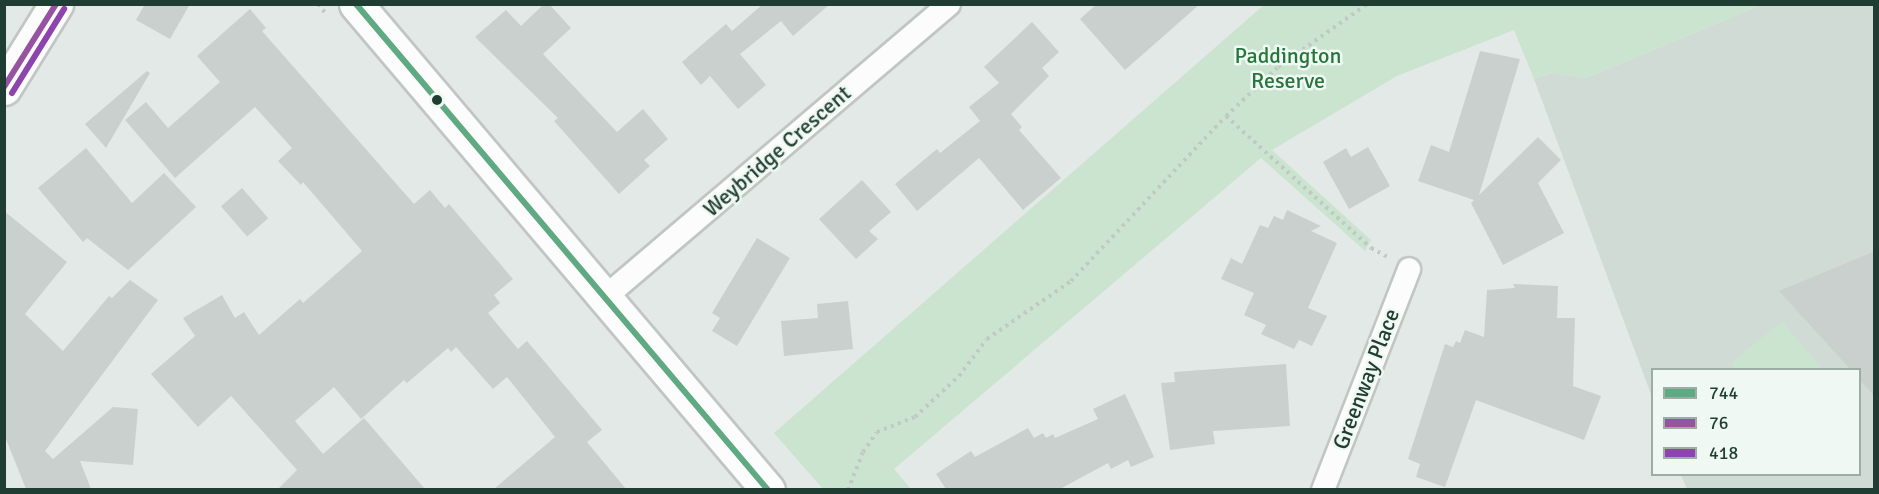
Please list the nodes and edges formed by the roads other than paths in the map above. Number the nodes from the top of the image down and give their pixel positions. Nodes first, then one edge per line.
1 (56, 4) edge
2 (356, 4) edge
3 (949, 4) edge
4 (4, 88) edge
5 (1409, 269) road end
6 (604, 298) junction
7 (768, 489) edge
8 (1323, 489) edge

1 - 4 main road
2 - 6 main road
3 - 6 street, Weybridge Crescent
5 - 8 street, Greenway Place
6 - 7 main road

